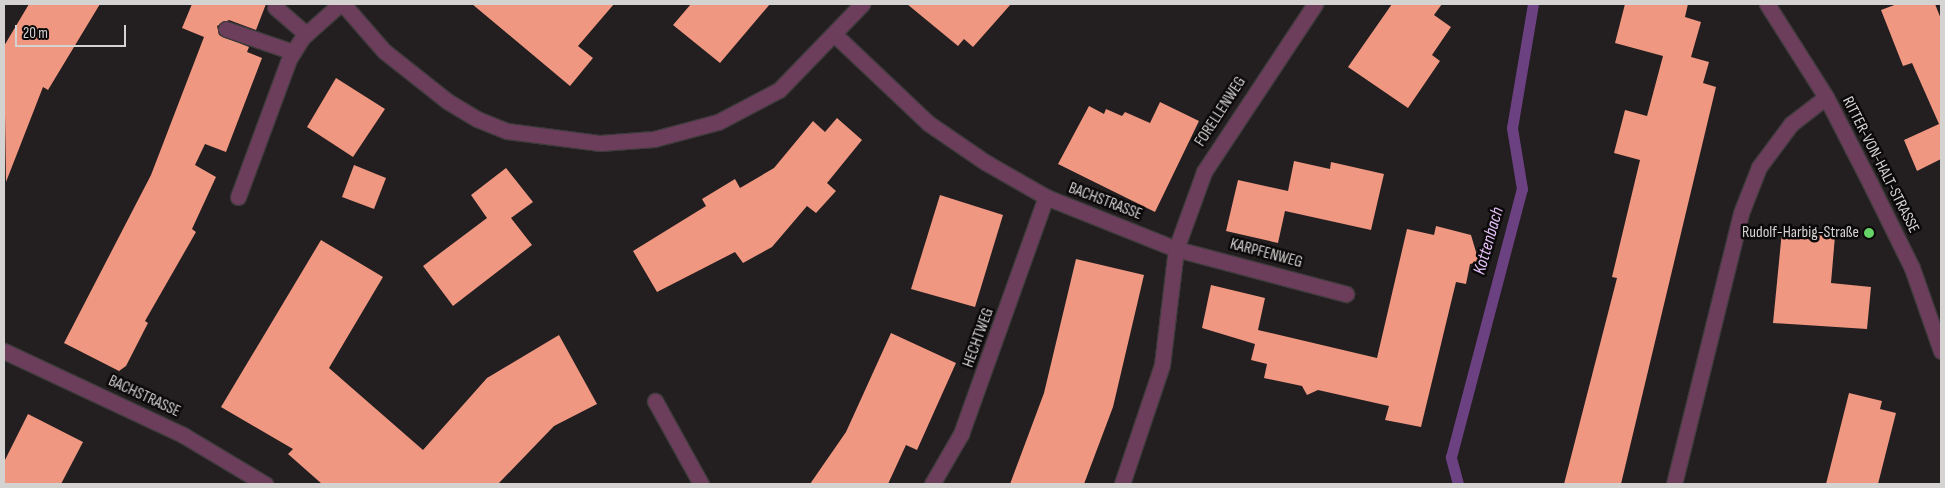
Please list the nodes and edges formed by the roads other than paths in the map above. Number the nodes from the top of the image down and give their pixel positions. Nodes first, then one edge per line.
1 (342, 4) edge
2 (862, 4) edge
3 (1315, 4) edge
4 (1767, 4) edge
5 (275, 7) dead end
6 (226, 29) dead end
7 (306, 34) junction
8 (834, 34) junction
9 (293, 52) junction
10 (1826, 97) junction
11 (238, 197) dead end
12 (1046, 198) junction
13 (1176, 249) junction
14 (1346, 294) dead end
15 (4, 351) edge
16 (1941, 351) edge
17 (655, 401) dead end
18 (265, 484) edge
19 (701, 484) edge
20 (932, 484) edge
21 (1122, 484) edge
22 (1674, 484) edge

1 - 7 street
1 - 8 street
2 - 8 street
3 - 13 street, FORELLENWEG
4 - 10 street, RITTER-VON-HALT-STRASSE
5 - 7 street
6 - 9 street
7 - 9 street
8 - 12 street, BACHSTRASSE
9 - 11 street
10 - 16 street, RITTER-VON-HALT-STRASSE
10 - 22 street
12 - 13 street, BACHSTRASSE
12 - 20 street, HECHTWEG
13 - 14 street, KARPFENWEG
13 - 21 street
15 - 18 street, BACHSTRASSE
17 - 19 street

